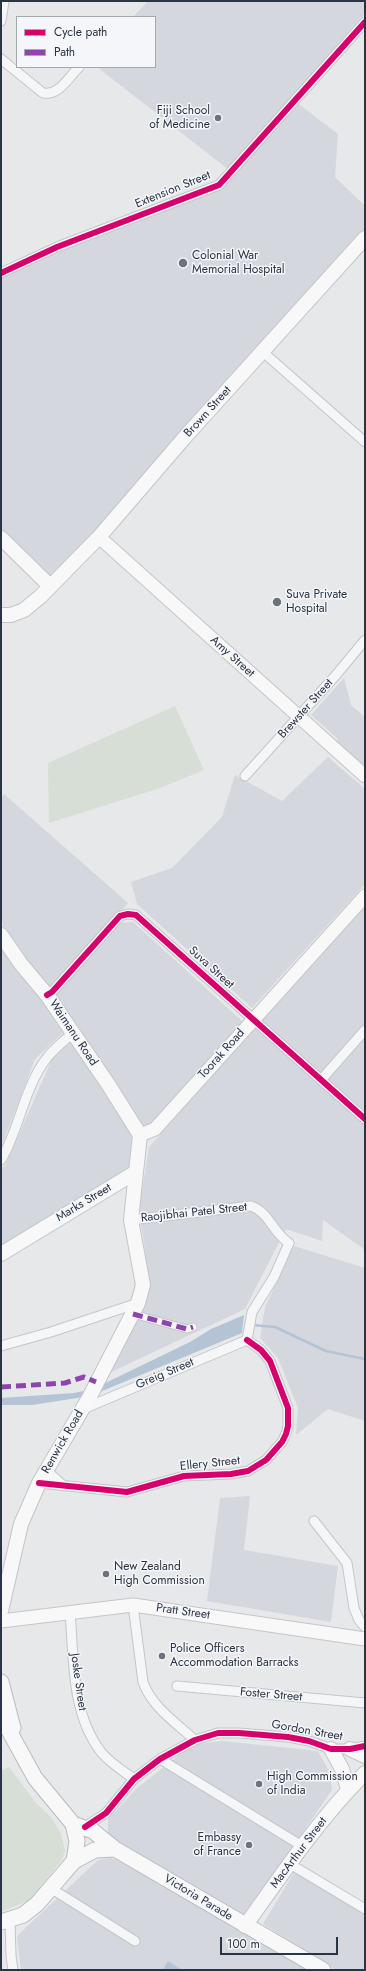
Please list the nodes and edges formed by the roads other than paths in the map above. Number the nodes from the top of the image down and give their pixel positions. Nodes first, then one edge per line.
1 (4, 1) edge
2 (1, 21) edge
3 (365, 22) edge
4 (1, 59) edge
5 (78, 68) edge
6 (365, 238) edge
7 (1, 273) edge
8 (263, 352) junction
9 (365, 442) edge
10 (99, 537) junction
11 (1, 538) edge
12 (50, 586) junction
13 (1, 615) edge
14 (365, 640) edge
15 (299, 717) junction
16 (245, 776) dead end
17 (365, 776) edge
18 (365, 896) edge
19 (1, 935) edge
20 (47, 995) junction
21 (253, 1020) junction
22 (365, 1030) edge
23 (73, 1033) junction
24 (321, 1080) junction
25 (365, 1119) edge
26 (140, 1135) junction
27 (1, 1160) edge
28 (136, 1172) junction
29 (131, 1220) junction
30 (1, 1254) edge
31 (136, 1308) junction
32 (193, 1327) dead end
33 (247, 1340) junction
34 (1, 1346) edge
35 (83, 1409) junction
36 (47, 1470) junction
37 (39, 1484) junction
38 (64, 1486) junction
39 (314, 1521) dead end
40 (6, 1565) edge
41 (133, 1605) junction
42 (1, 1612) edge
43 (70, 1612) junction
44 (1, 1621) edge
45 (365, 1627) edge
46 (365, 1639) edge
47 (1, 1682) edge
48 (178, 1686) dead end
49 (365, 1704) edge
50 (1, 1716) edge
51 (195, 1740) junction
52 (365, 1746) edge
53 (331, 1749) junction
54 (350, 1749) junction
55 (19, 1751) junction
56 (365, 1756) edge
57 (160, 1759) junction
58 (134, 1779) junction
59 (359, 1781) edge
60 (106, 1813) junction
61 (79, 1826) junction
62 (100, 1836) junction
63 (302, 1846) junction
64 (115, 1849) junction
65 (74, 1861) junction
66 (290, 1864) junction
67 (52, 1889) junction
68 (365, 1909) edge
69 (6, 1921) edge
70 (245, 1926) junction
71 (135, 1941) dead end
72 (13, 1970) edge
73 (323, 1970) edge

1 - 2 street
3 - 7 street, Extension Street
4 - 5 street
6 - 8 main road, Brown Street
8 - 9 street
8 - 10 main road, Brown Street
10 - 12 main road, Brown Street
10 - 15 main road, Amy Street
11 - 12 main road
12 - 13 main road
14 - 15 street, Brewster Street
15 - 16 street, Brewster Street
15 - 17 main road, Amy Street
18 - 21 main road, Toorak Road
19 - 20 main road, Waimanu Road
20 - 21 street, Suva Street
20 - 23 main road, Waimanu Road
21 - 24 street, Suva Street
21 - 26 main road, Toorak Road
22 - 24 street
23 - 26 main road, Waimanu Road
23 - 27 street
24 - 25 street, Suva Street
26 - 28 main road
28 - 29 main road
28 - 30 main road, Marks Street
29 - 31 main road
29 - 33 street, Raojibhai Patel Street
31 - 32 street
31 - 34 street
31 - 35 main road, Renwick Road
33 - 35 street, Greig Street
33 - 38 street, Ellery Street
35 - 36 main road, Renwick Road
36 - 37 main road, Renwick Road
36 - 38 street
37 - 38 street, Ellery Street
37 - 40 main road, Renwick Road
39 - 45 street
40 - 42 main road, Renwick Road
41 - 43 main road, Pratt Street
41 - 46 main road, Pratt Street
41 - 51 street
43 - 44 main road, Pratt Street
43 - 58 street, Joske Street
47 - 55 highway
48 - 49 street, Foster Street
50 - 55 highway, Victoria Parade
51 - 53 street, Gordon Street
51 - 57 street, Gordon Street
52 - 54 street, Gordon Street
53 - 54 street, Gordon Street
53 - 59 main road
54 - 56 main road
55 - 61 highway, Victoria Parade
57 - 58 street, Gordon Street
57 - 63 street
58 - 60 street, Gordon Street
59 - 63 main road, MacArthur Street
60 - 61 street, Gordon Street
60 - 62 street, Gordon Street
61 - 62 highway, Victoria Parade
61 - 65 highway, Victoria Parade
62 - 64 highway, Victoria Parade
63 - 66 main road, MacArthur Street
64 - 65 highway
64 - 70 highway, Victoria Parade
65 - 67 highway
66 - 68 street
66 - 70 main road, MacArthur Street
67 - 69 highway
67 - 71 street
69 - 72 street
70 - 73 highway, Victoria Parade

